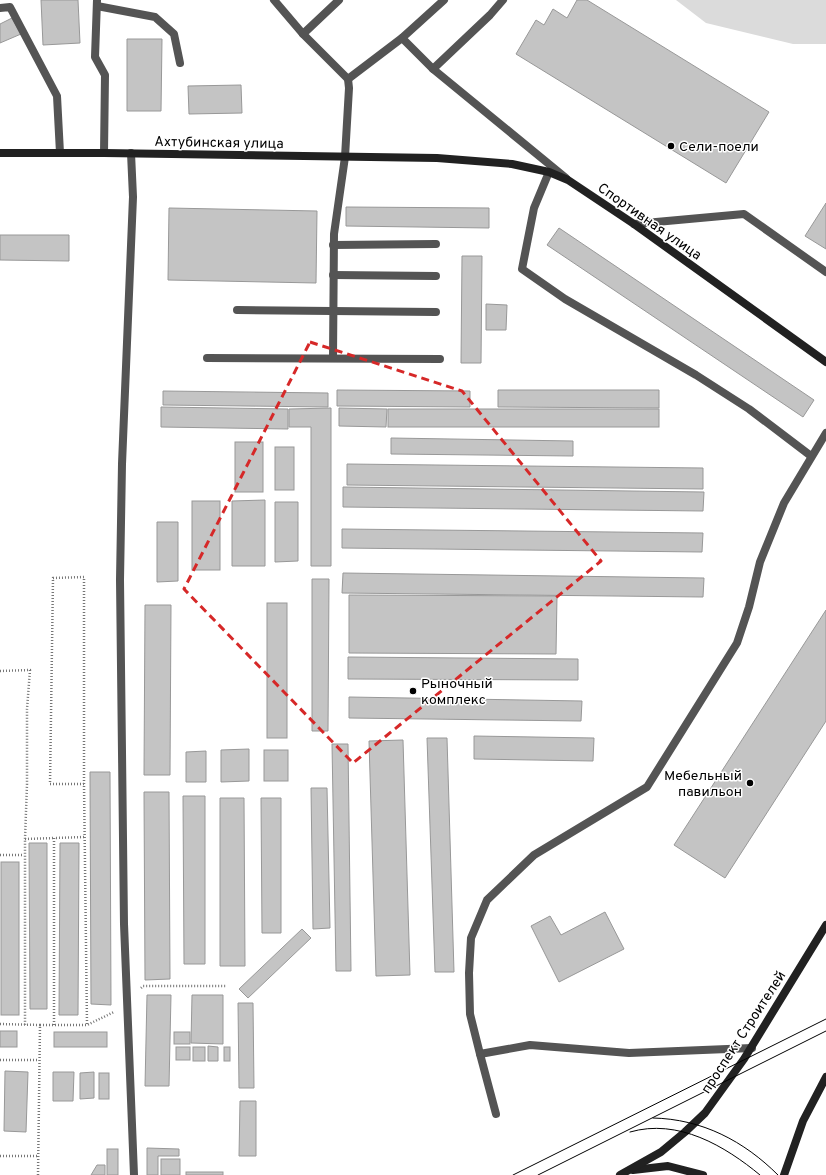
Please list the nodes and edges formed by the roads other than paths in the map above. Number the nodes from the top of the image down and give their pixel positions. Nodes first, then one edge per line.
1 (274, 0) edge
2 (339, 0) edge
3 (444, 0) edge
4 (503, 0) edge
5 (97, 3) edge
6 (0, 8) edge
7 (303, 34) junction
8 (402, 38) junction
9 (180, 63) dead end
10 (433, 70) junction
11 (348, 79) junction
12 (104, 152) junction
13 (0, 153) edge
14 (60, 153) junction
15 (131, 153) junction
16 (345, 157) junction
17 (437, 158) joint
18 (549, 172) junction
19 (568, 180) junction
20 (634, 224) junction
21 (436, 244) dead end
22 (334, 245) junction
23 (826, 272) edge
24 (333, 275) junction
25 (436, 276) dead end
26 (237, 310) dead end
27 (333, 311) junction
28 (436, 312) dead end
29 (207, 358) dead end
30 (333, 358) junction
31 (440, 359) dead end
32 (826, 362) edge
33 (826, 433) edge
34 (811, 456) junction
35 (826, 925) edge
36 (752, 1048) junction
37 (480, 1054) junction
38 (826, 1077) edge
39 (496, 1114) dead end
40 (631, 1170) junction
41 (134, 1175) edge
42 (620, 1175) edge
43 (702, 1175) edge
44 (784, 1175) edge

1 - 7 lane
2 - 7 lane
3 - 8 lane
4 - 10 lane
5 - 9 lane
5 - 12 lane
6 - 14 lane
7 - 11 lane
8 - 10 lane
8 - 11 lane
10 - 19 lane
11 - 16 lane
12 - 14 street, Ахтубинская улица
12 - 15 street, Ахтубинская улица
13 - 14 street, Ахтубинская улица
15 - 16 street, Ахтубинская улица
15 - 41 lane
16 - 17 street, Ахтубинская улица
16 - 22 lane
17 - 18 street, Спортивная улица
18 - 19 street, Спортивная улица
18 - 34 lane
19 - 20 street, Спортивная улица
20 - 23 lane
20 - 32 street, Спортивная улица
21 - 22 lane
22 - 24 lane
24 - 25 lane
24 - 27 lane
26 - 27 lane
27 - 28 lane
27 - 30 lane
29 - 30 lane
30 - 31 lane
33 - 34 lane
34 - 37 lane
35 - 36 street, проспект Строителей
36 - 37 lane
36 - 40 street, проспект Строителей
37 - 39 lane
38 - 44 street
40 - 42 street, проспект Строителей
40 - 43 street, проспект Строителей

